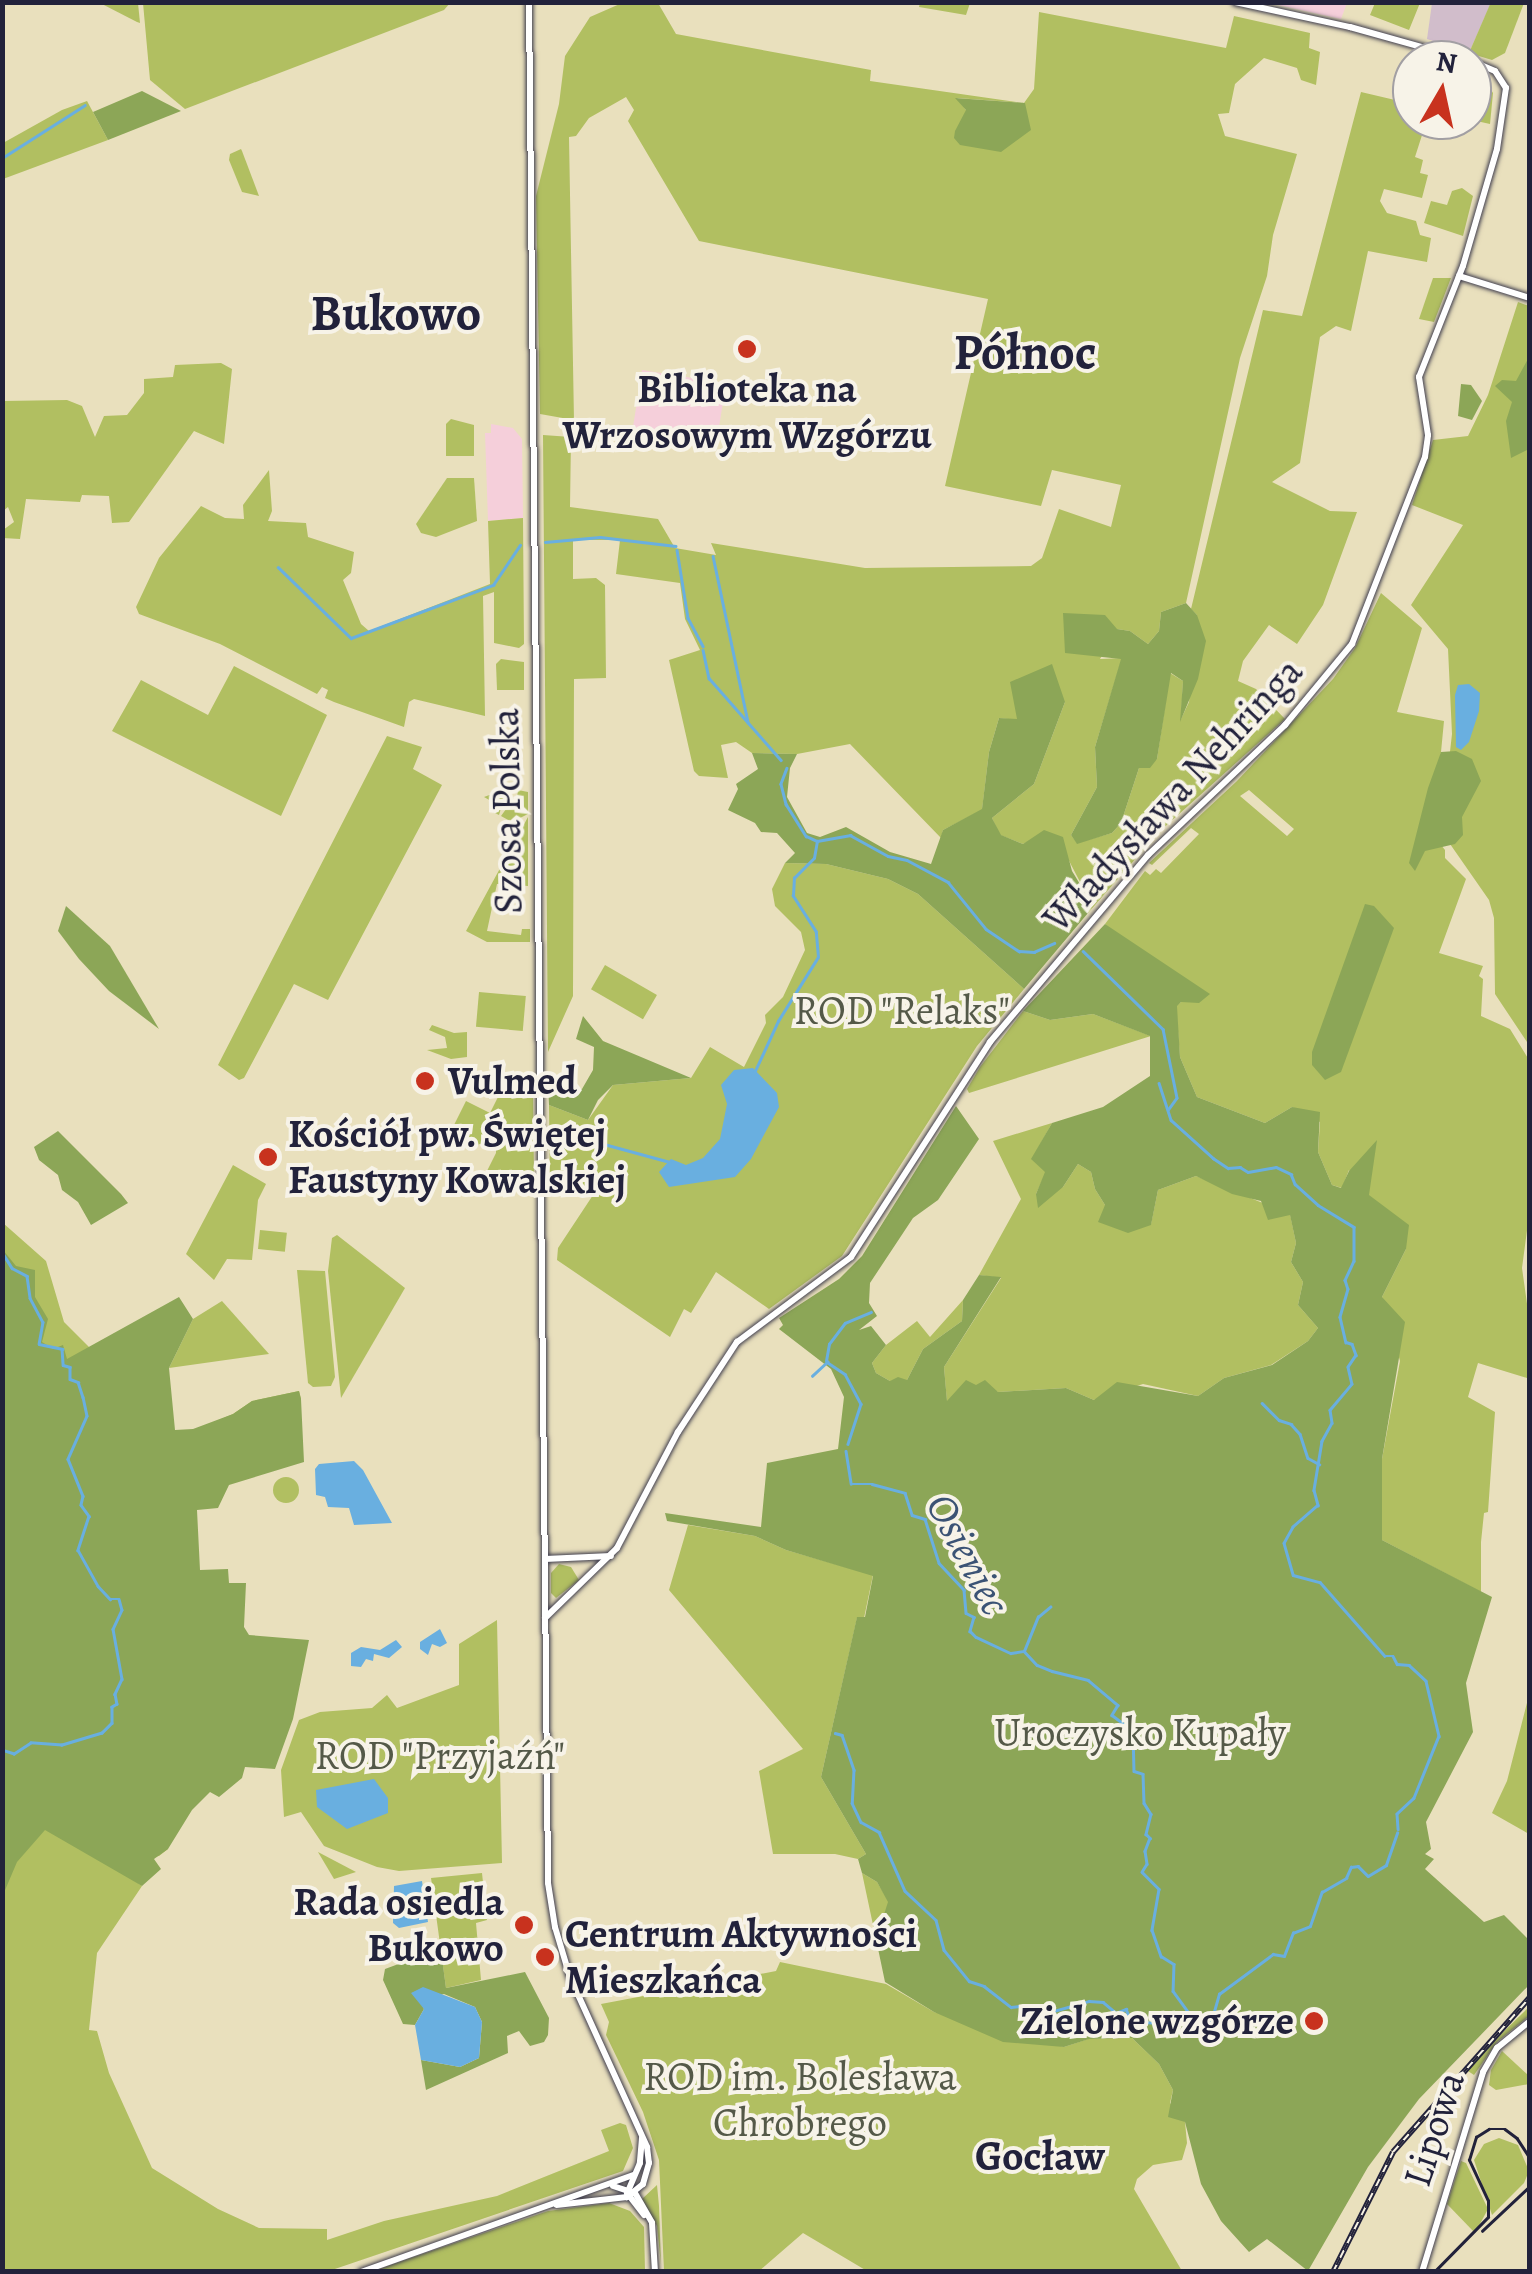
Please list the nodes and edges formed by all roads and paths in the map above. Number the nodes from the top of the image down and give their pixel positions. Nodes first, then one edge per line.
1 (530, 2) edge
2 (1235, 2) edge
3 (1396, 40) edge
4 (1492, 72) edge
5 (1459, 276) junction
6 (1530, 298) edge
7 (612, 1555) junction
8 (545, 1559) junction
9 (545, 1618) junction
10 (1530, 2020) edge
11 (642, 2136) junction
12 (633, 2175) junction
13 (612, 2186) junction
14 (630, 2193) junction
15 (556, 2205) junction
16 (361, 2272) edge
17 (656, 2272) edge
18 (1422, 2272) edge

1 - 8 street, Szosa Polska
2 - 3 street
4 - 5 street, Władysława Nehringa
5 - 6 street
5 - 7 street, Władysława Nehringa
7 - 8 street
7 - 9 street, Władysława Nehringa
8 - 9 street, Szosa Polska
9 - 11 street, Szosa Polska
10 - 18 street, Lipowa
11 - 12 street
11 - 14 street
12 - 13 street
12 - 14 street
13 - 14 street
13 - 15 street
14 - 15 street
14 - 17 street
15 - 16 street

